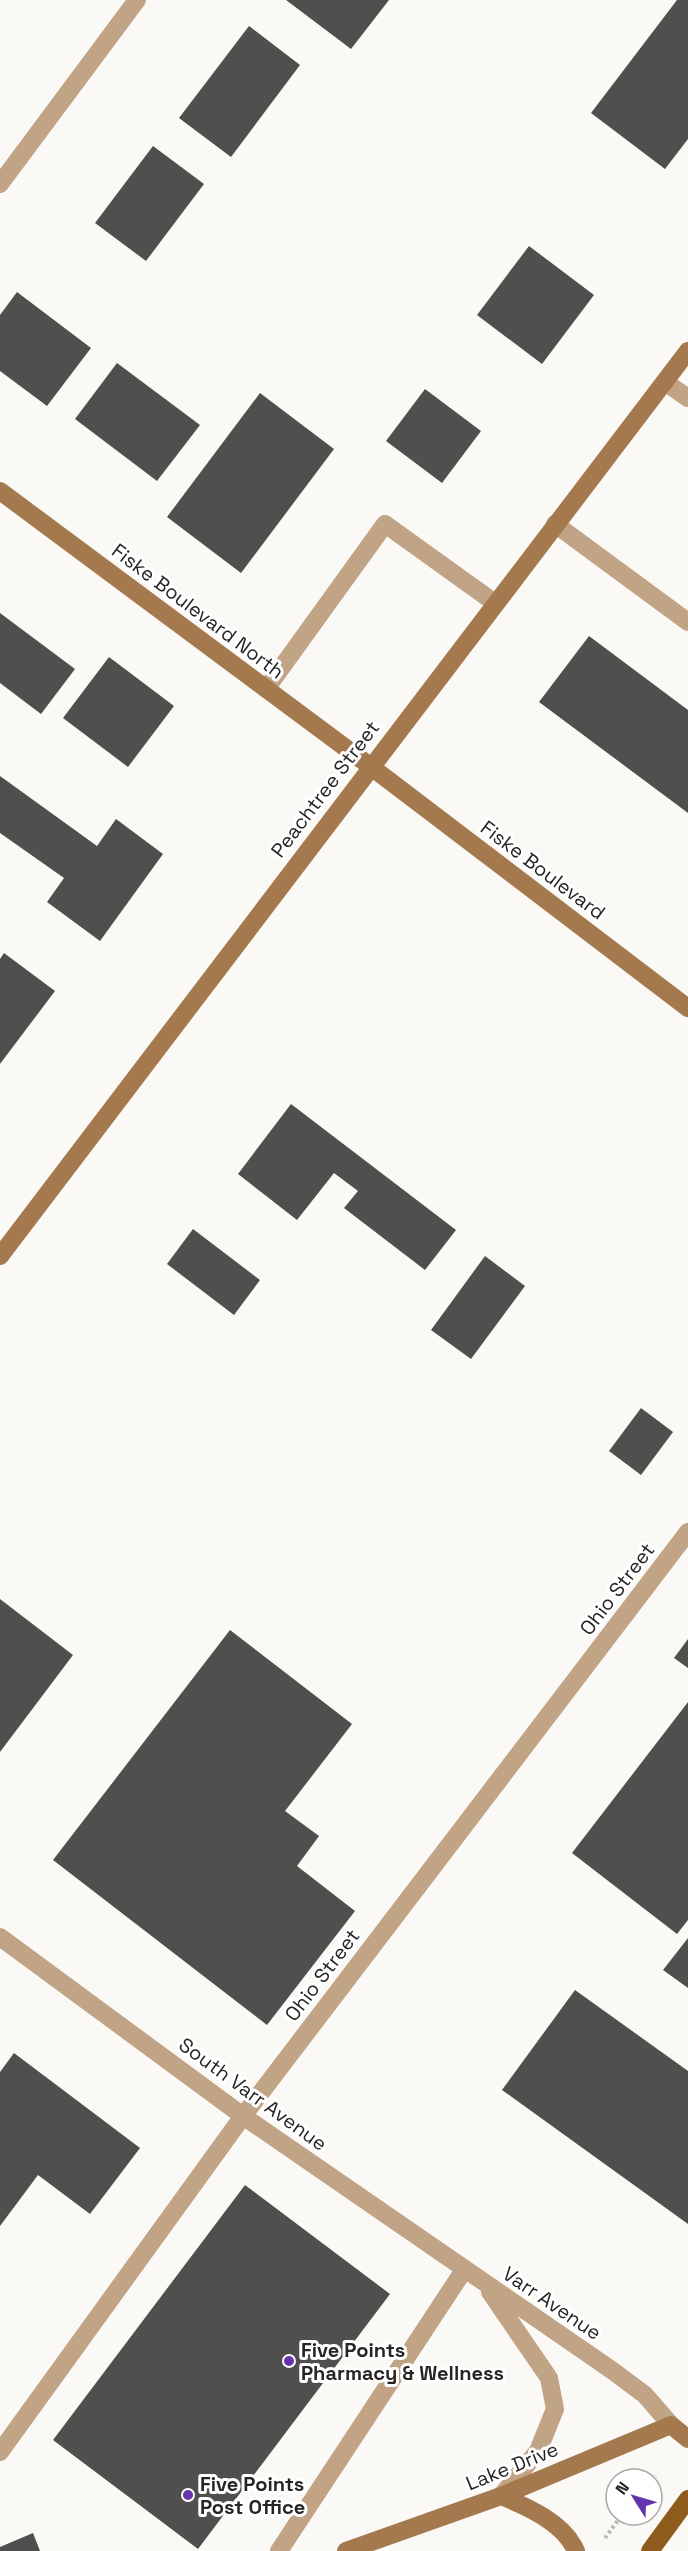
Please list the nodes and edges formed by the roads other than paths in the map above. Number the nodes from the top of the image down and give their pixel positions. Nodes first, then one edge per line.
1 (137, 0) edge
2 (0, 184) edge
3 (688, 351) edge
4 (664, 382) junction
5 (688, 398) edge
6 (0, 491) edge
7 (555, 524) junction
8 (495, 603) junction
9 (688, 622) edge
10 (266, 689) junction
11 (370, 766) junction
12 (688, 1008) edge
13 (0, 1256) edge
14 (688, 1532) edge
15 (0, 1937) edge
16 (243, 2116) junction
17 (464, 2270) junction
18 (484, 2283) junction
19 (671, 2425) junction
20 (688, 2439) edge
21 (0, 2452) edge
22 (501, 2496) junction
23 (688, 2499) edge
24 (279, 2551) edge
25 (346, 2551) edge
26 (576, 2551) edge
27 (650, 2551) edge

1 - 2 street
3 - 4 street, Peachtree Street
4 - 5 street
4 - 7 street, Peachtree Street
6 - 10 street, Fiske Boulevard North
7 - 8 street, Peachtree Street
7 - 9 street
8 - 10 street
8 - 11 street, Peachtree Street
10 - 11 street, Fiske Boulevard North
11 - 12 street, Fiske Boulevard
11 - 13 street, Peachtree Street
14 - 16 street, Ohio Street
15 - 16 street, South Varr Avenue
16 - 17 street, South Varr Avenue
16 - 21 street, Ohio Street
17 - 18 street, South Varr Avenue
17 - 24 street
18 - 19 street, Varr Avenue
18 - 22 street, Varr Avenue
19 - 20 street
19 - 22 street, Lake Drive
22 - 25 street, Lake Drive
22 - 26 street
23 - 27 main road

